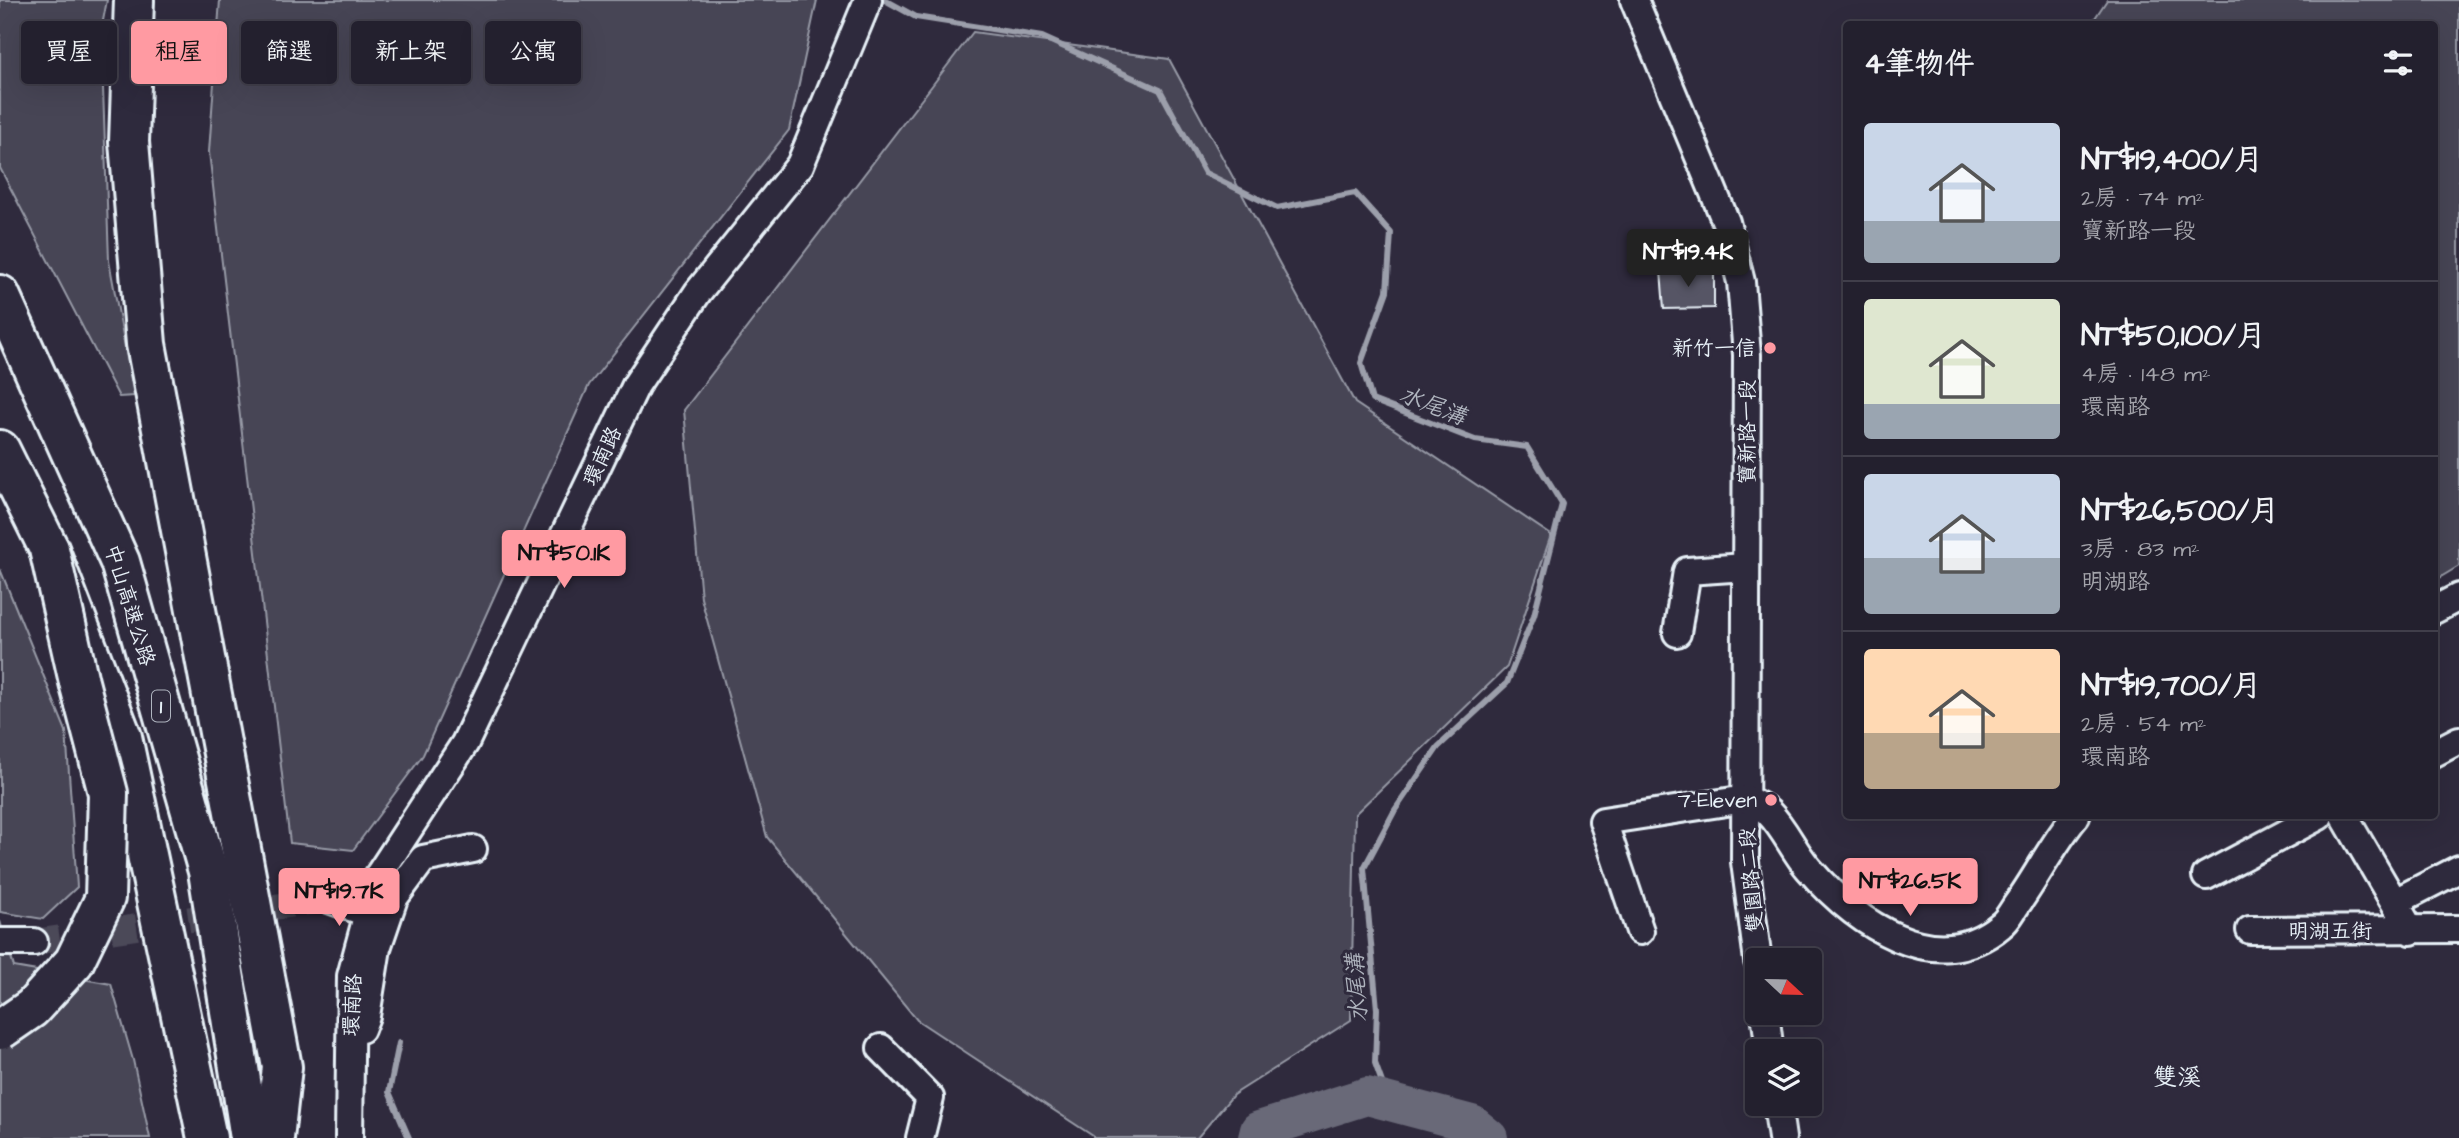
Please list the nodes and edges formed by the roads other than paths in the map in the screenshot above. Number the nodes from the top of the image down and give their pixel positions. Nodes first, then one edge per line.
1 (134, 0) edge
2 (868, 0) edge
3 (1634, 0) edge
4 (0, 295) edge
5 (0, 450) edge
6 (49, 549) junction
7 (1746, 567) junction
8 (2459, 597) edge
9 (2438, 609) edge
10 (1676, 633) dead end
11 (2459, 740) edge
12 (2438, 751) edge
13 (1746, 799) junction
14 (2073, 819) edge
15 (2313, 819) edge
16 (2346, 819) edge
17 (473, 849) dead end
18 (2459, 869) edge
19 (2206, 876) dead end
20 (329, 899) tunnel mouth
21 (2395, 902) junction
22 (367, 913) junction
23 (2459, 929) edge
24 (2250, 930) dead end
25 (1640, 931) dead end
26 (2411, 931) junction
27 (0, 942) edge
28 (34, 942) tunnel mouth
29 (1756, 948) edge
30 (0, 1030) edge
31 (881, 1048) dead end
32 (350, 1057) junction
33 (1779, 1116) edge
34 (207, 1138) edge
35 (250, 1138) edge
36 (274, 1138) edge
37 (349, 1138) edge
38 (920, 1138) edge
39 (1782, 1138) edge

1 - 36 highway
2 - 22 street, 環南路
3 - 7 street, 寶新路一段
4 - 35 highway, 中山高速公路 / 1
5 - 6 highway
6 - 30 highway, bridge
6 - 34 highway
7 - 10 street
7 - 13 street, 寶新路一段
8 - 9 street
11 - 12 street
13 - 14 street
13 - 25 street
13 - 29 street, 雙園路二段
15 - 19 street
16 - 21 street, 明湖五街
17 - 32 street
18 - 21 street
20 - 22 street
21 - 26 street, 明湖五街
22 - 32 street, 環南路
23 - 26 street, 明湖五街
24 - 26 street, 明湖五街
27 - 28 street
31 - 38 street
32 - 37 street, 環南路
33 - 39 street

